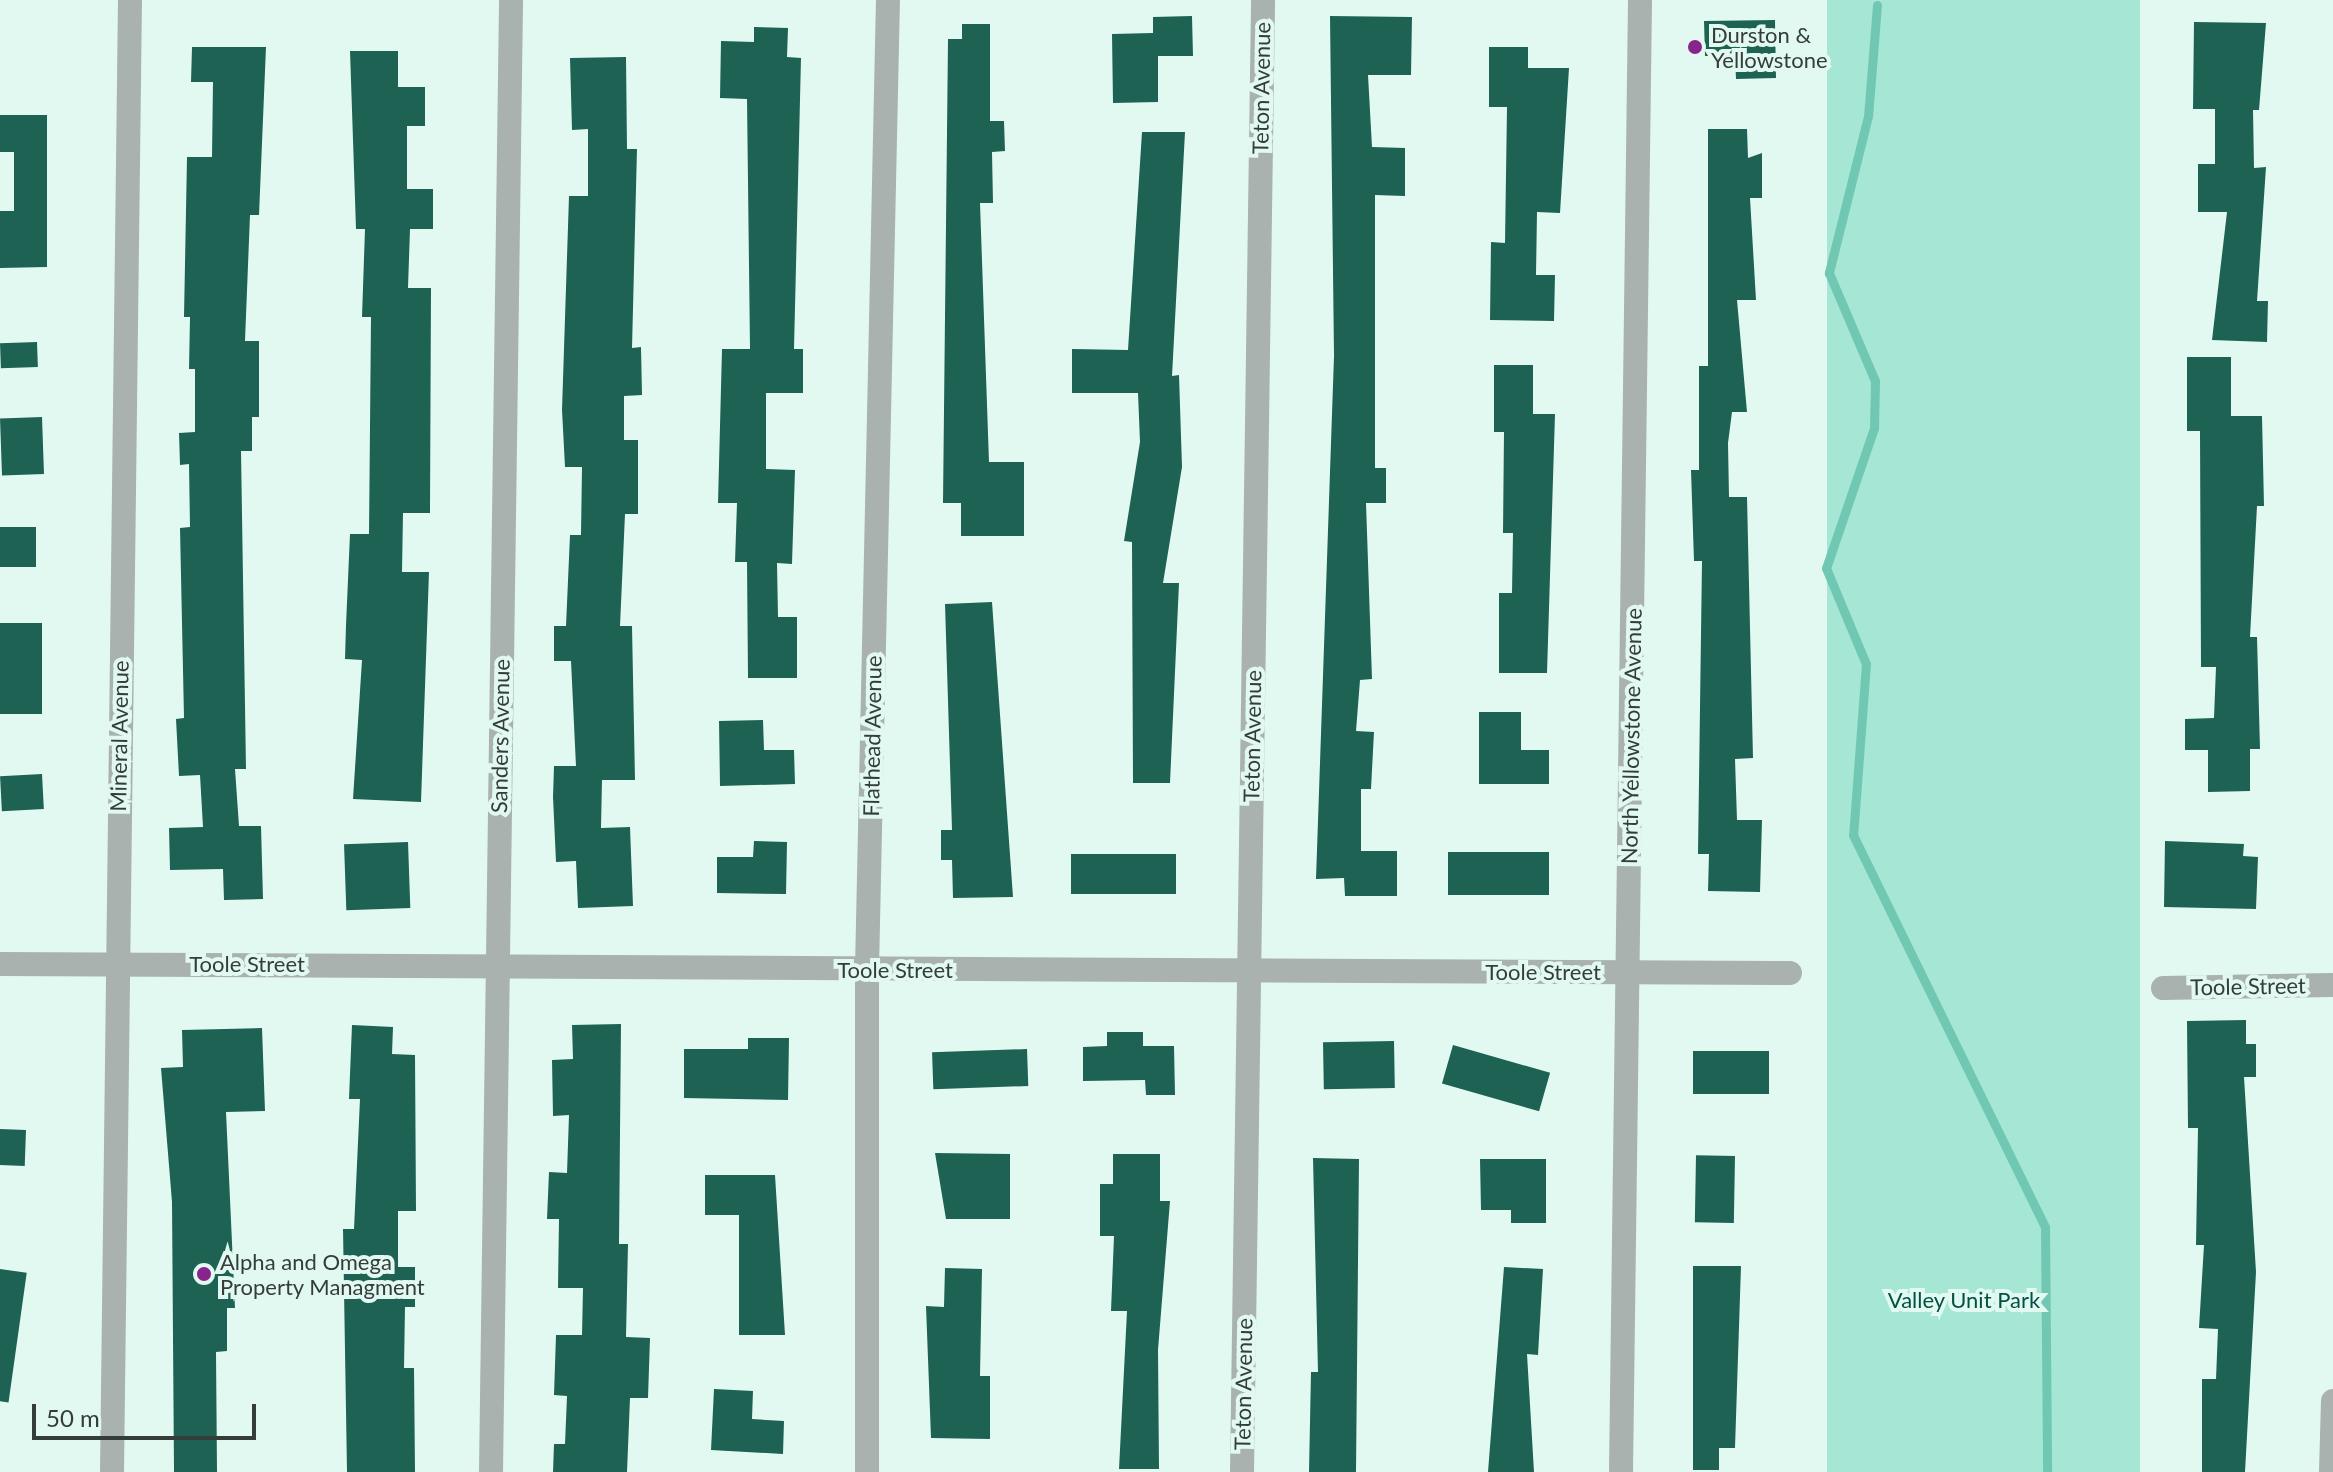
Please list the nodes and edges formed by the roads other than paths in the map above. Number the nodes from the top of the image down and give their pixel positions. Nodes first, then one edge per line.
1 (130, 0) edge
2 (511, 0) edge
3 (888, 0) edge
4 (1263, 0) edge
5 (1640, 0) edge
6 (116, 963) junction
7 (0, 964) edge
8 (497, 966) junction
9 (867, 969) junction
10 (1628, 971) junction
11 (1248, 972) junction
12 (1790, 973) dead end
13 (2333, 985) edge
14 (2163, 988) dead end
15 (2333, 1401) edge
16 (112, 1472) edge
17 (491, 1472) edge
18 (867, 1472) edge
19 (1242, 1472) edge
20 (1621, 1472) edge
21 (2331, 1472) edge

1 - 6 street, Mineral Avenue
2 - 8 street, Sanders Avenue
3 - 9 street, Flathead Avenue
4 - 11 street, Teton Avenue
5 - 10 street, North Yellowstone Avenue
6 - 7 street, Toole Street
6 - 8 street, Toole Street
6 - 16 street, Mineral Avenue
8 - 9 street, Toole Street
8 - 17 street, Sanders Avenue
9 - 11 street, Toole Street
9 - 18 street, Flathead Avenue
10 - 11 street, Toole Street
10 - 12 street, Toole Street
10 - 20 street, North Yellowstone Avenue
11 - 19 street, Teton Avenue
13 - 14 street, Toole Street
15 - 21 street

